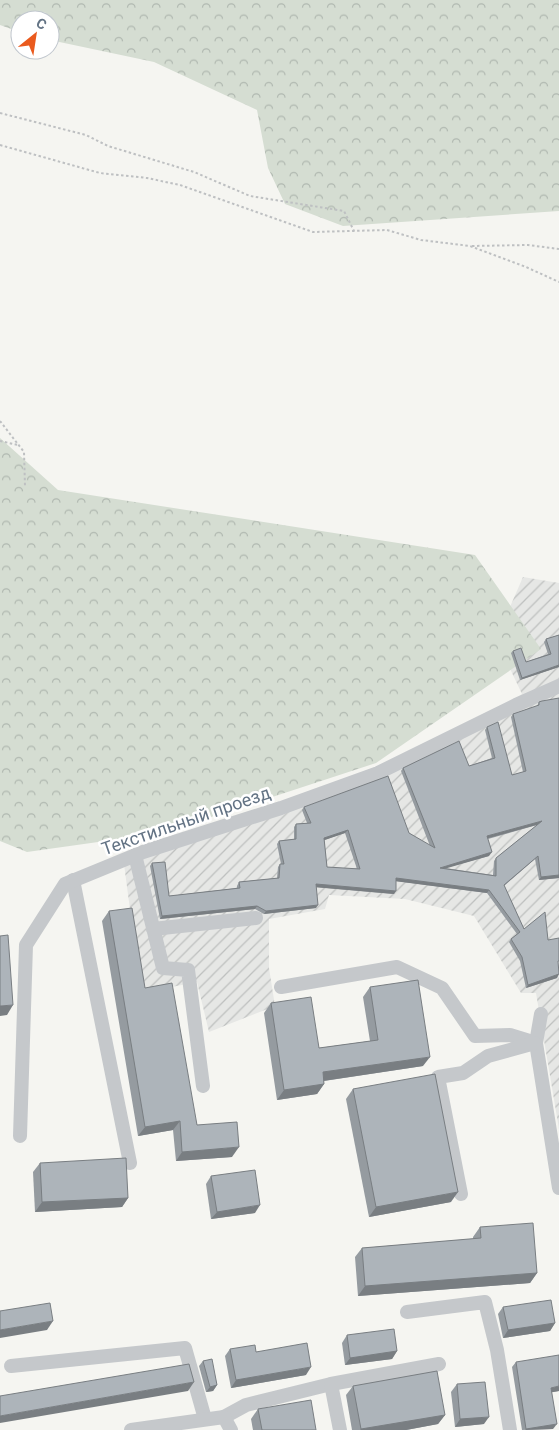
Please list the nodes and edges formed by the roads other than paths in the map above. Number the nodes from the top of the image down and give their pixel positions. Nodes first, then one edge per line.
1 (559, 686) edge
2 (135, 855) junction
3 (74, 880) junction
4 (256, 918) dead end
5 (153, 929) junction
6 (281, 987) dead end
7 (541, 1014) dead end
8 (536, 1043) junction
9 (203, 1086) dead end
10 (20, 1136) dead end
11 (130, 1163) dead end
12 (559, 1188) edge
13 (461, 1194) dead end
14 (407, 1312) dead end
15 (439, 1364) dead end
16 (11, 1366) dead end
17 (331, 1384) junction
18 (224, 1417) junction
19 (204, 1419) junction
20 (131, 1430) edge
21 (231, 1430) edge
22 (340, 1430) edge
23 (510, 1430) edge

1 - 2 street, Текстильный проезд
2 - 3 street, Текстильный проезд
2 - 5 street
3 - 10 street, Текстильный проезд
3 - 11 street
4 - 5 street
5 - 9 street
6 - 8 street
7 - 8 street
8 - 12 street
8 - 13 street
14 - 23 street
15 - 17 street
16 - 19 street
17 - 18 street
17 - 22 street
18 - 19 street
18 - 21 street
19 - 20 street

